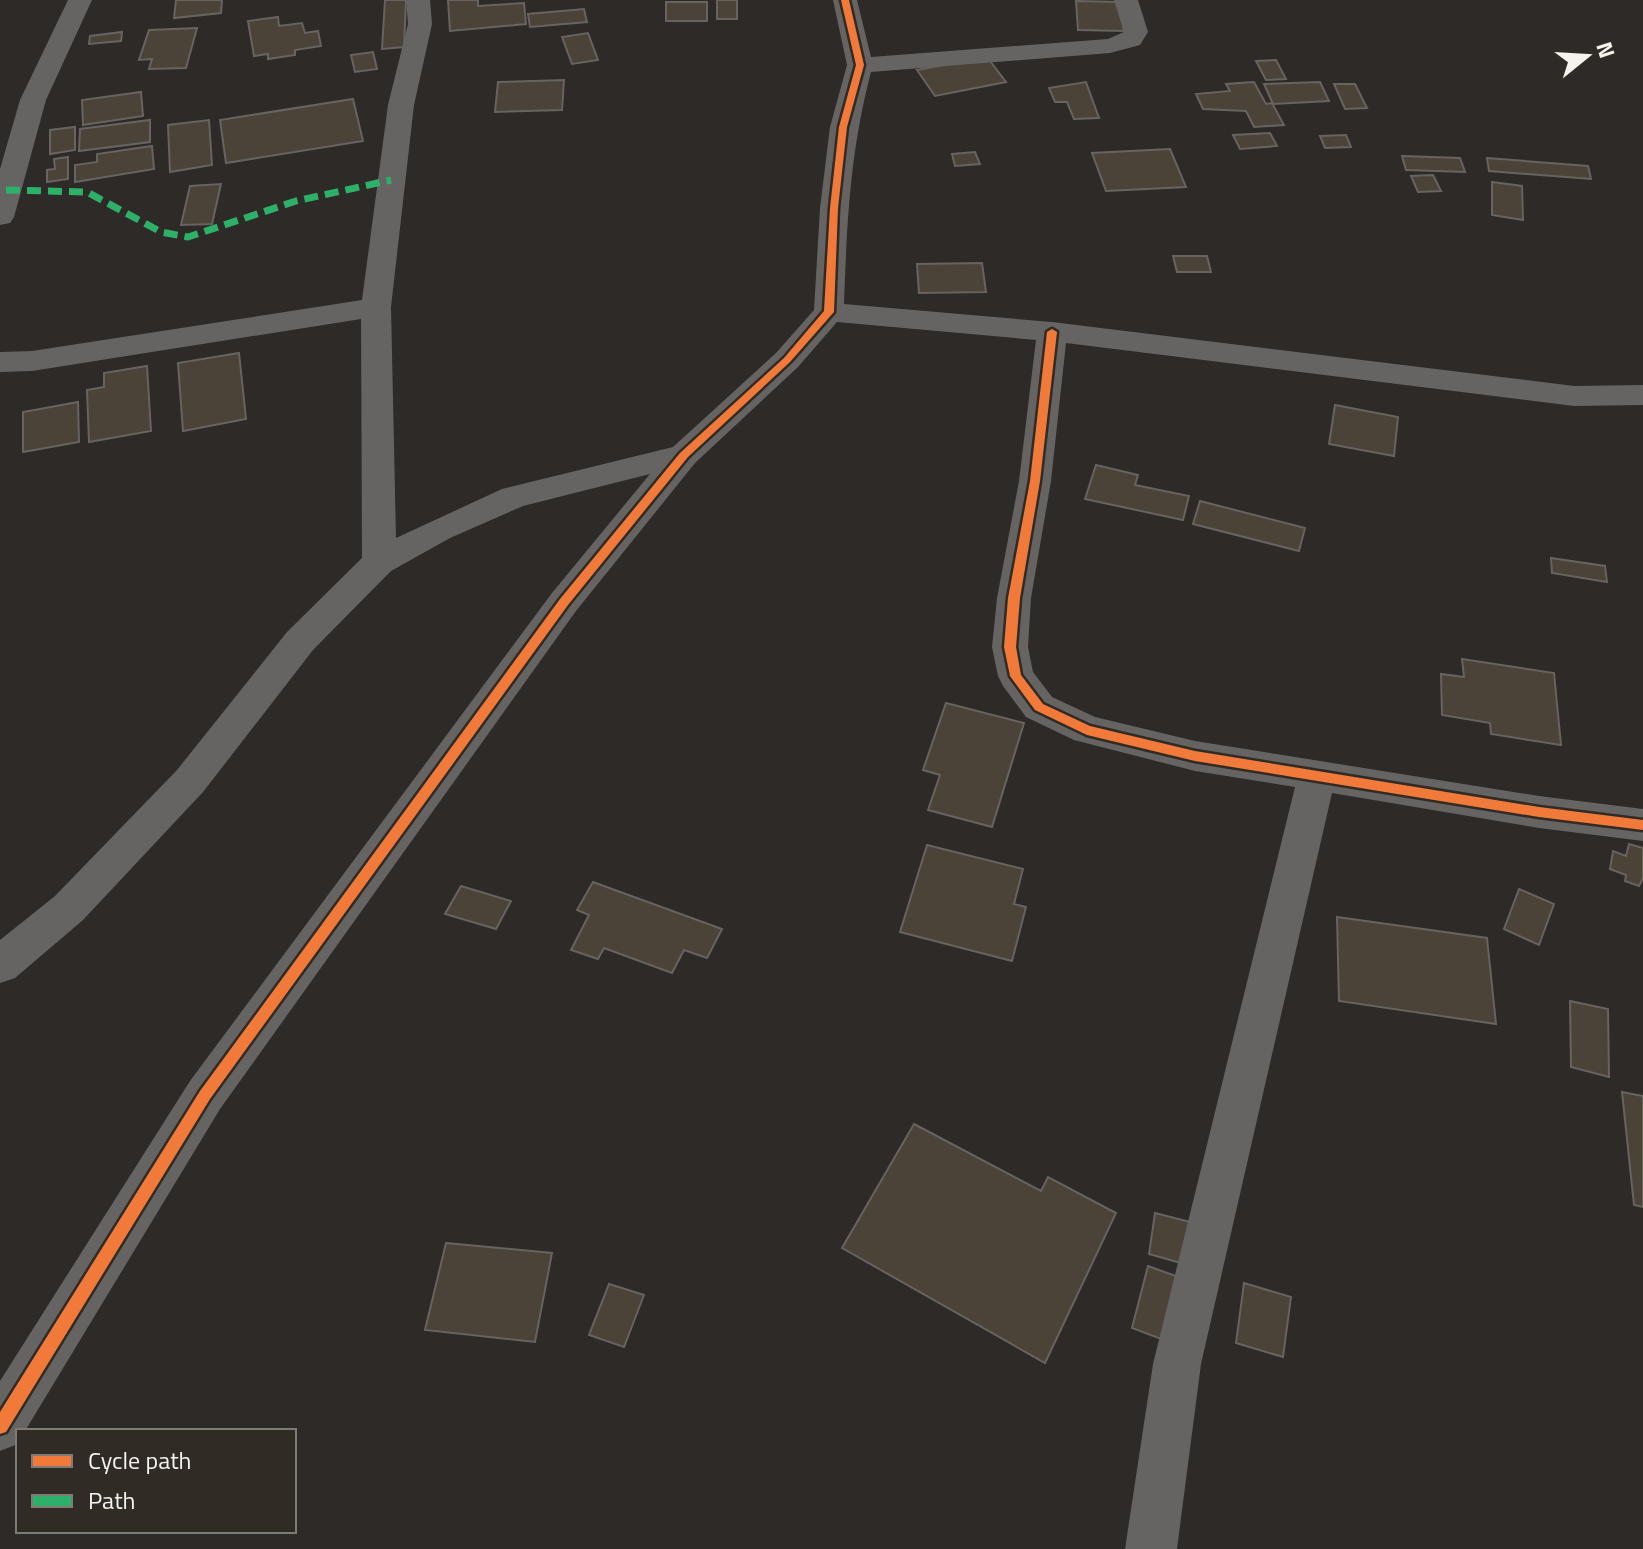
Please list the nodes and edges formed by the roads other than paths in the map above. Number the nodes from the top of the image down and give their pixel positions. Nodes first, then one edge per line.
1 (80, 0) edge
2 (418, 0) edge
3 (845, 0) edge
4 (1126, 0) edge
5 (860, 65) junction
6 (0, 217) edge
7 (376, 307) junction
8 (829, 312) junction
9 (1052, 332) junction
10 (0, 362) edge
11 (1643, 395) edge
12 (684, 455) junction
13 (379, 562) junction
14 (1317, 774) junction
15 (1643, 825) edge
16 (0, 965) edge
17 (0, 1426) edge
18 (1151, 1549) edge

1 - 6 street
2 - 7 street
3 - 5 street
4 - 5 street
5 - 8 street
7 - 10 street
7 - 13 street
8 - 9 street
8 - 12 street
9 - 11 street
9 - 14 street
12 - 13 street
12 - 17 street
13 - 16 street
14 - 15 street
14 - 18 street

